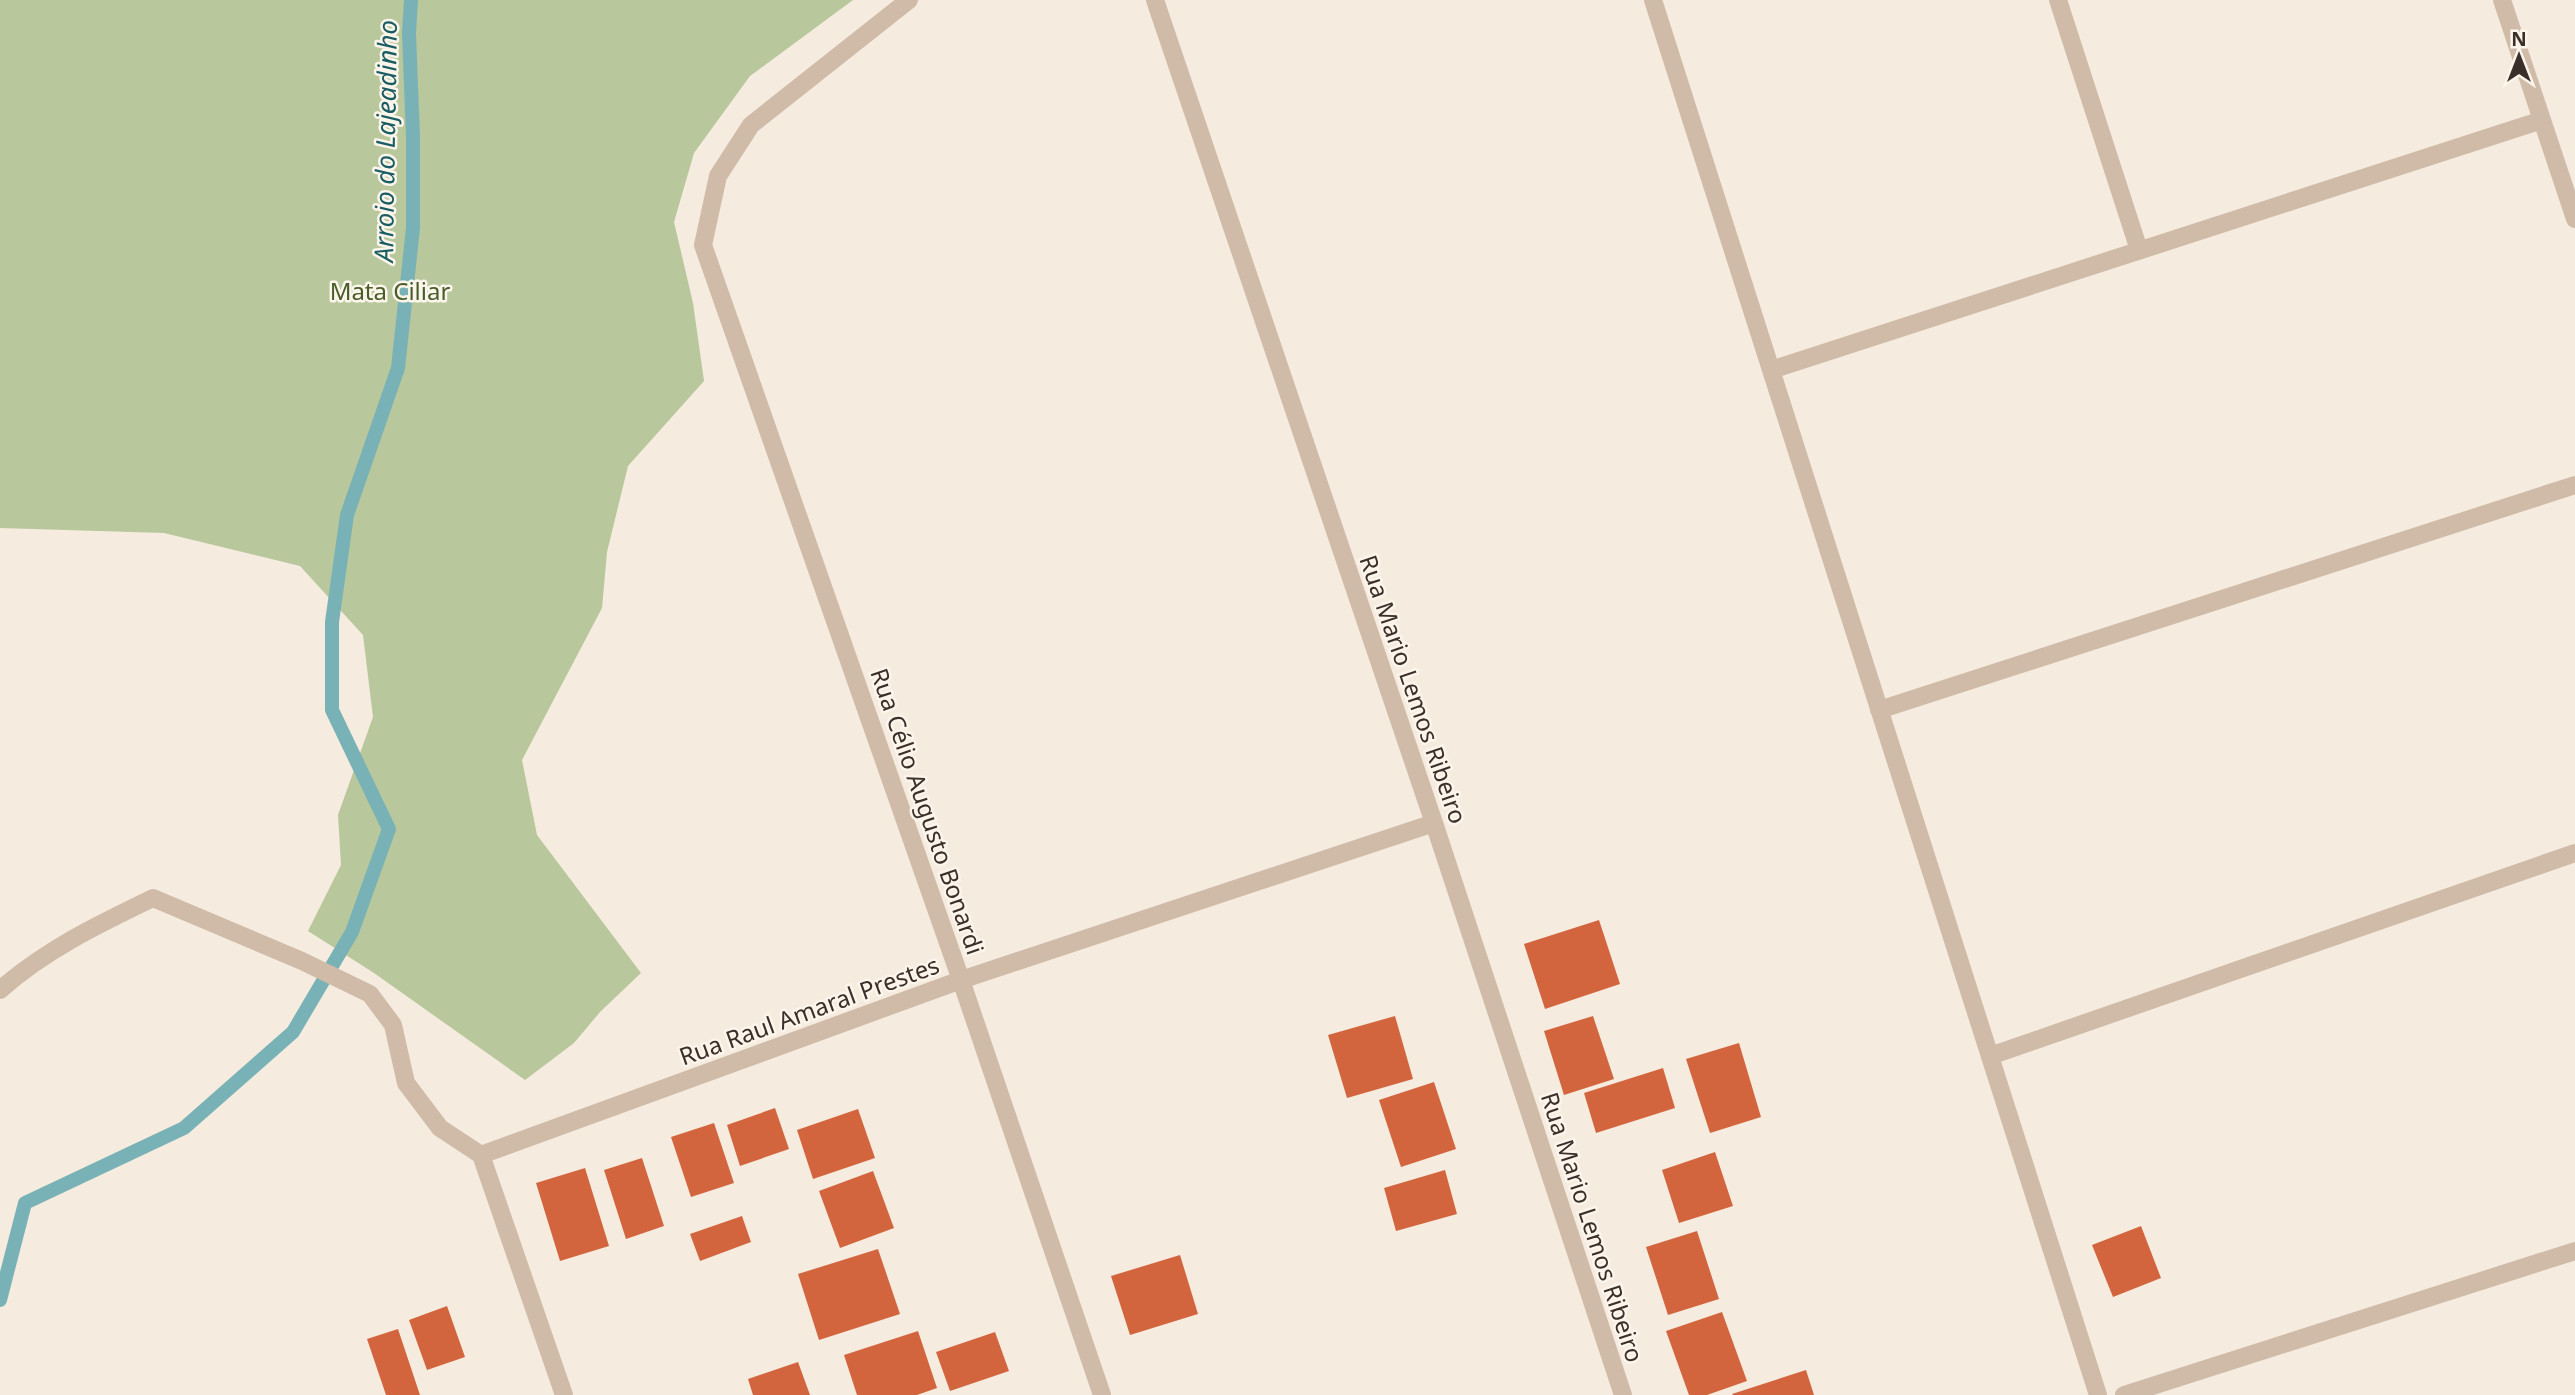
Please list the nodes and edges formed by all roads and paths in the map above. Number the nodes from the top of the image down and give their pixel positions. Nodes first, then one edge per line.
1 (909, 0) edge
2 (1155, 0) edge
3 (1653, 0) edge
4 (2058, 0) edge
5 (2502, 0) edge
6 (2542, 120) junction
7 (2575, 219) edge
8 (2139, 250) junction
9 (1771, 370) junction
10 (2575, 485) edge
11 (1879, 710) junction
12 (1434, 823) junction
13 (2575, 853) edge
14 (8, 976) edge
15 (961, 980) junction
16 (0, 990) edge
17 (1990, 1056) junction
18 (481, 1155) junction
19 (2575, 1251) edge
20 (564, 1395) edge
21 (1102, 1395) edge
22 (1623, 1395) edge
23 (2098, 1395) edge
24 (2124, 1395) edge

1 - 15 street, Rua Célio Augusto Bonardi
2 - 12 street, Rua Mario Lemos Ribeiro
3 - 9 street
4 - 8 street
5 - 6 street
6 - 7 street
6 - 8 street
8 - 9 street
9 - 11 street
10 - 11 street
11 - 17 street
12 - 15 street, Rua Raul Amaral Prestes
12 - 22 street, Rua Mario Lemos Ribeiro
13 - 17 street
14 - 16 street
14 - 18 street
15 - 18 street, Rua Raul Amaral Prestes
15 - 21 street, Rua Célio Augusto Bonardi
17 - 23 street
18 - 20 street
19 - 24 street

